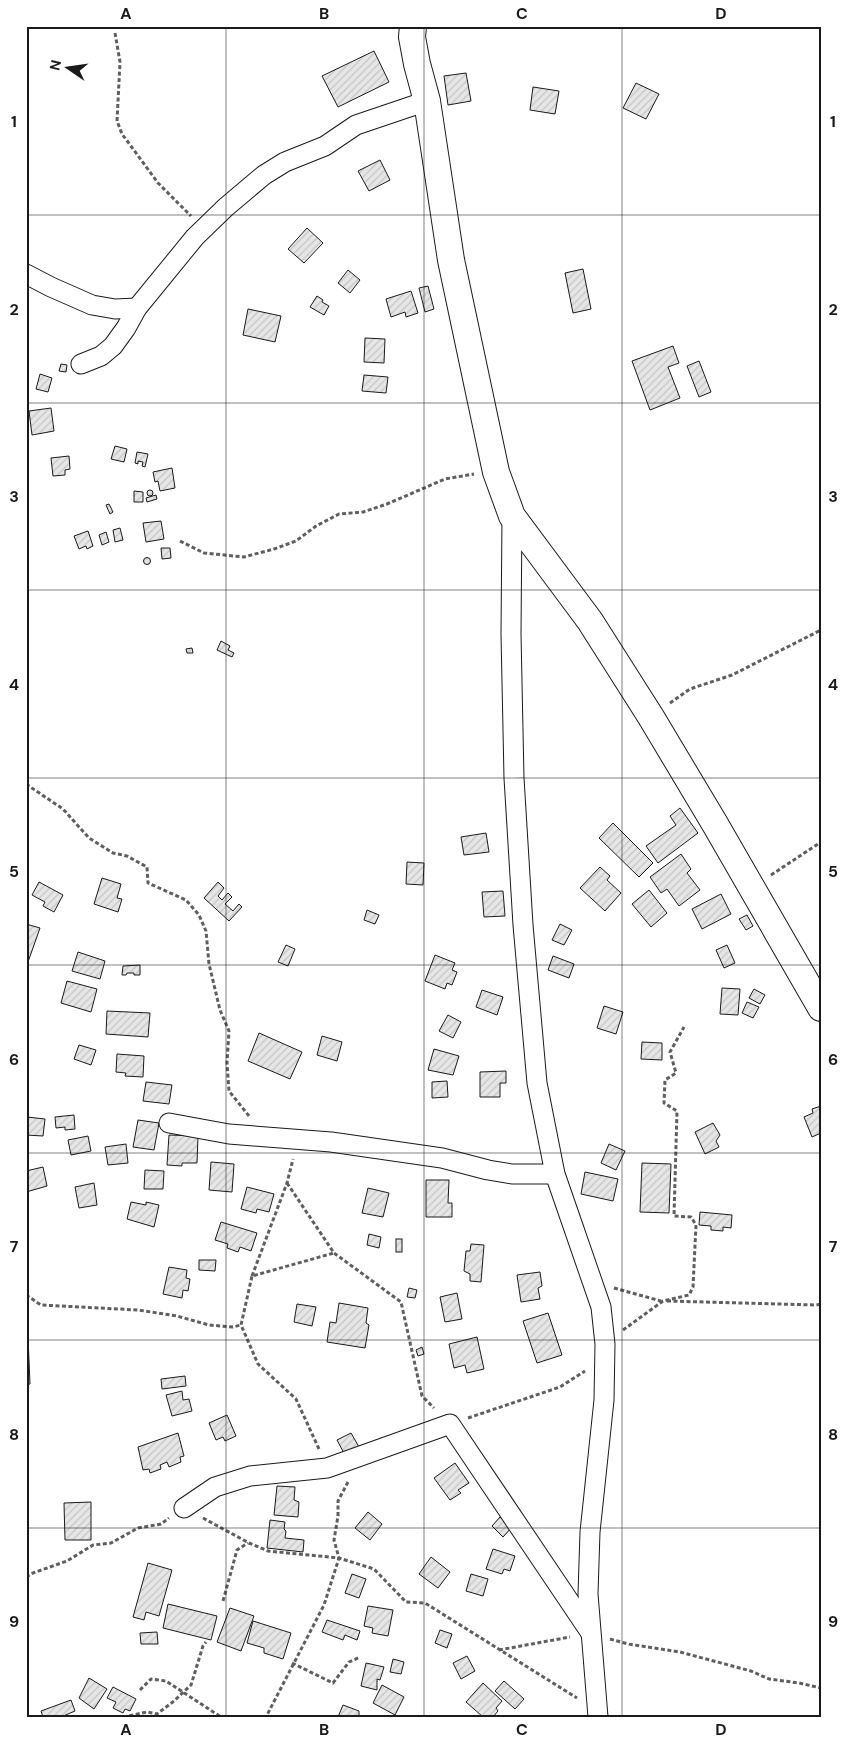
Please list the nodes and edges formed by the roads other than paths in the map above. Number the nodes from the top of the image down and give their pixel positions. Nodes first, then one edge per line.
1 (413, 26) edge
2 (427, 101) junction
3 (26, 274) edge
4 (137, 308) junction
5 (81, 364) dead end
6 (512, 516) junction
7 (821, 1008) edge
8 (169, 1123) dead end
9 (555, 1174) junction
10 (184, 1508) road end
11 (591, 1633) junction
12 (598, 1714) edge

1 - 2 street
2 - 4 street
2 - 6 street
3 - 4 street
4 - 5 street
6 - 7 street
6 - 9 street
8 - 9 street
9 - 11 street
10 - 11 street
11 - 12 street

